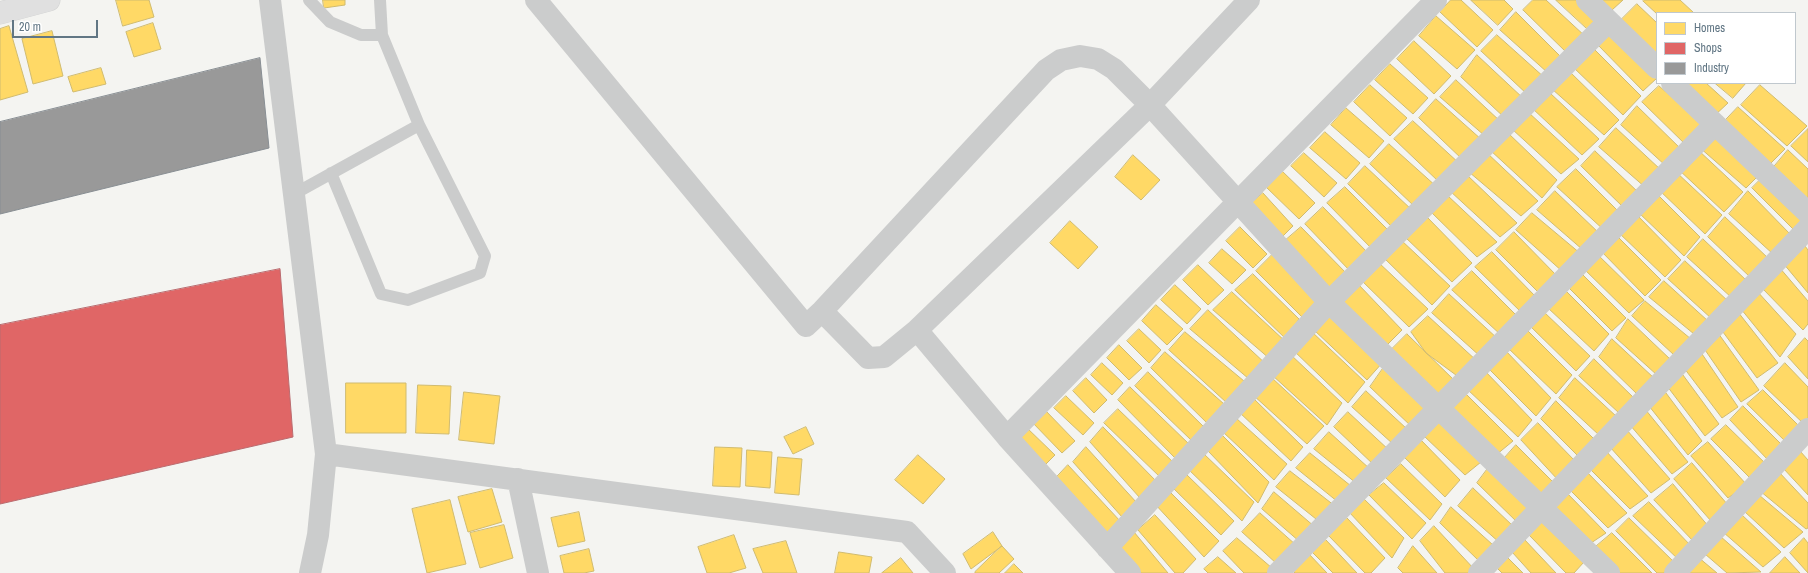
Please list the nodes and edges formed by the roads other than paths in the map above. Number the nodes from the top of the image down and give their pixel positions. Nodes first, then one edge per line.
1 (49, 0) edge
2 (270, 0) edge
3 (309, 0) edge
4 (380, 0) edge
5 (536, 0) edge
6 (1249, 0) edge
7 (1436, 0) edge
8 (1587, 0) edge
9 (22, 4) edge
10 (0, 13) edge
11 (1608, 22) junction
12 (382, 35) junction
13 (1656, 67) edge
14 (1673, 84) edge
15 (1150, 105) junction
16 (1715, 124) junction
17 (419, 125) junction
18 (332, 173) junction
19 (294, 194) junction
20 (1239, 202) junction
21 (1808, 213) edge
22 (1808, 228) edge
23 (1329, 302) junction
24 (822, 311) junction
25 (917, 330) junction
26 (1439, 409) junction
27 (1808, 429) edge
28 (1007, 437) junction
29 (326, 454) junction
30 (518, 479) junction
31 (1541, 508) junction
32 (1107, 548) junction
33 (310, 573) edge
34 (538, 573) edge
35 (946, 573) edge
36 (1130, 573) edge
37 (1278, 573) edge
38 (1479, 573) edge
39 (1608, 573) edge
40 (1675, 573) edge

1 - 9 main road
2 - 19 street
3 - 12 lane
4 - 12 lane
5 - 24 street
6 - 15 street
7 - 20 street
8 - 11 street
9 - 10 main road
11 - 13 street
11 - 23 street
12 - 17 lane
14 - 16 street
15 - 20 street
15 - 24 street
15 - 25 street
16 - 21 street
16 - 26 street
17 - 18 lane
17 - 18 lane
18 - 19 lane
19 - 29 street
20 - 23 street
20 - 28 street
22 - 31 street
23 - 26 street
23 - 32 street
24 - 25 street
25 - 28 street
26 - 31 street
26 - 37 street
27 - 40 street
28 - 32 street
29 - 30 street
29 - 33 street
30 - 34 street
30 - 35 street
31 - 38 street
31 - 39 street
32 - 36 street

